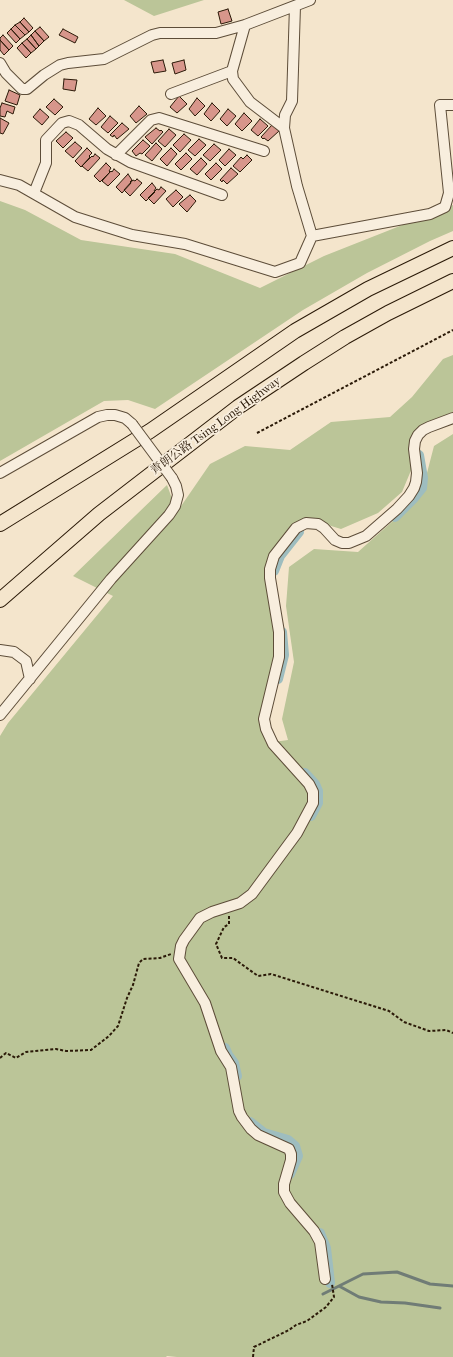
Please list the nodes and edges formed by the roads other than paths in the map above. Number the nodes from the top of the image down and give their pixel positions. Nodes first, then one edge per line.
1 (310, 0) edge
2 (295, 6) junction
3 (245, 25) junction
4 (0, 63) edge
5 (232, 70) junction
6 (171, 94) dead end
7 (453, 104) edge
8 (284, 128) junction
9 (264, 151) dead end
10 (116, 155) junction
11 (0, 180) edge
12 (34, 193) junction
13 (222, 195) dead end
14 (312, 236) junction
15 (453, 248) edge
16 (453, 281) edge
17 (453, 418) edge
18 (0, 472) edge
19 (0, 524) edge
20 (0, 600) edge
21 (0, 650) edge
22 (30, 678) junction
23 (0, 715) edge
24 (329, 1281) road end

1 - 2 street
2 - 3 street
2 - 8 street
3 - 4 street
3 - 5 street
5 - 6 street
5 - 8 street
7 - 14 street
8 - 14 street
9 - 10 street
10 - 12 street
10 - 13 street
11 - 12 street
12 - 14 street
15 - 19 highway
16 - 20 highway, 青朗公路 Tsing Long Highway
17 - 24 street
18 - 22 street, bridge
21 - 22 street
22 - 23 street

